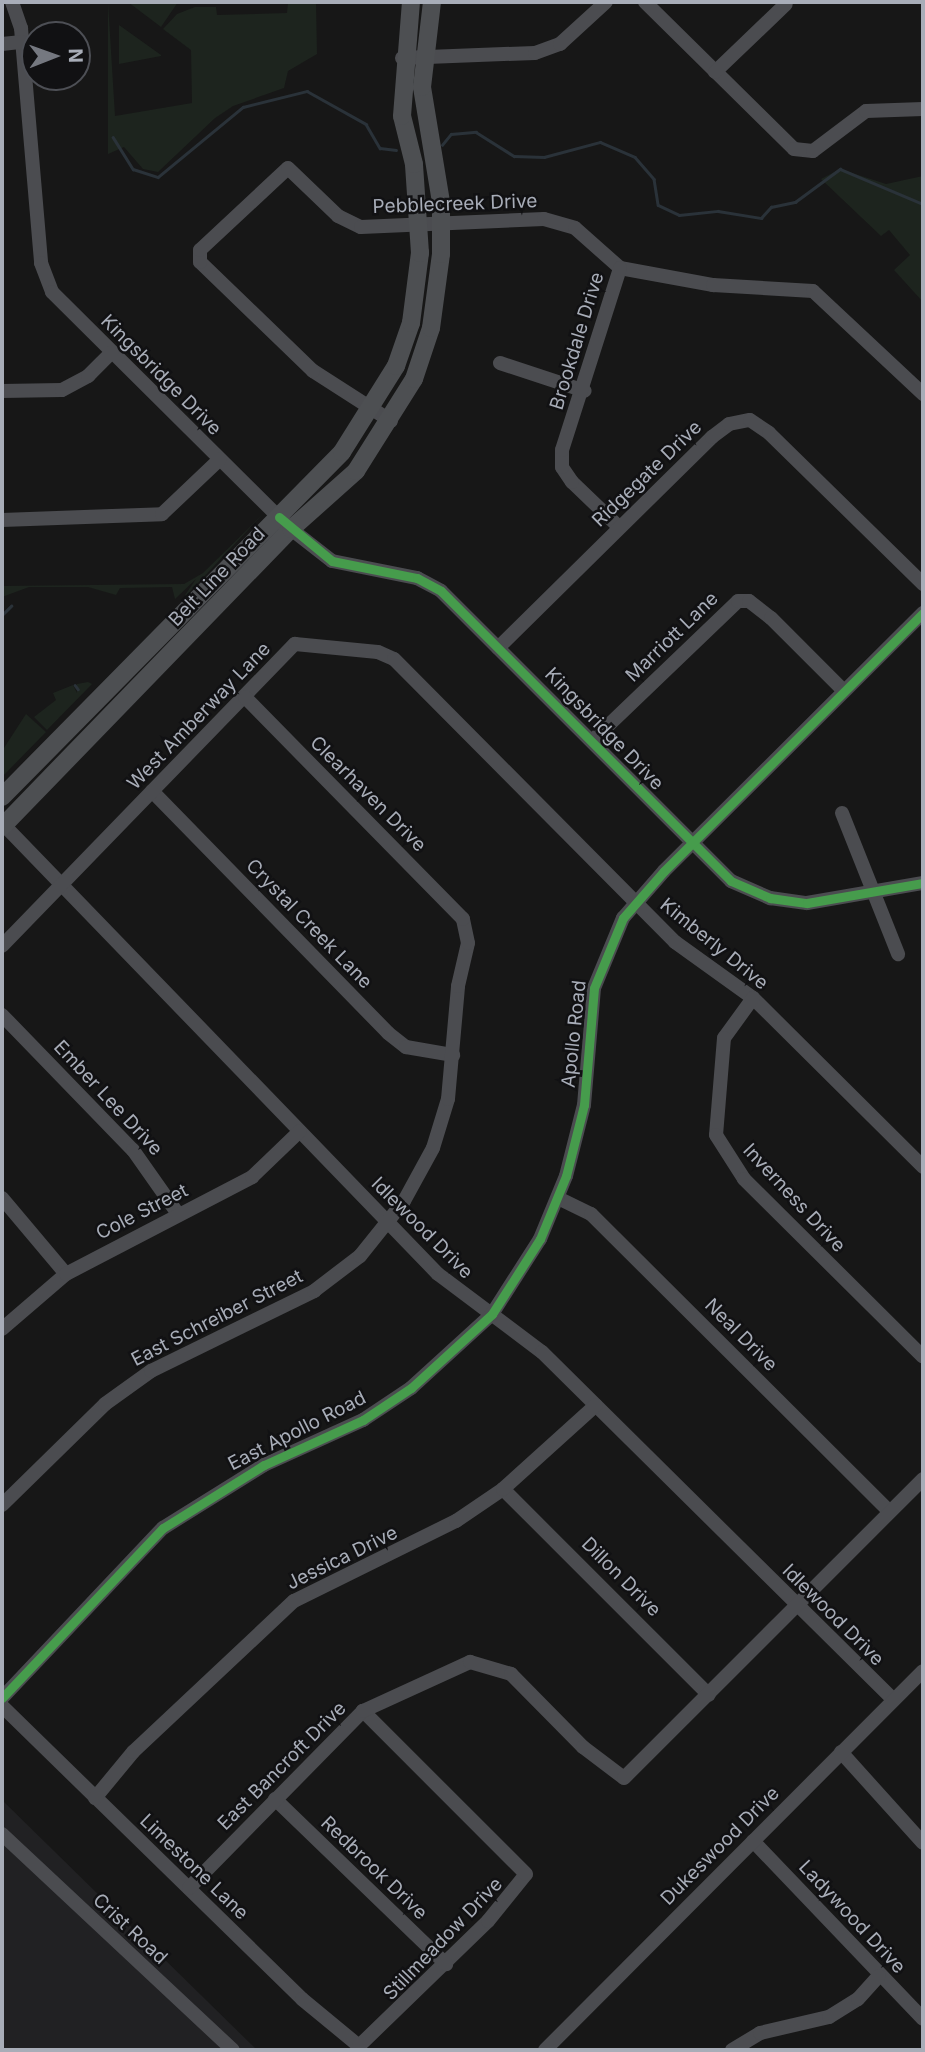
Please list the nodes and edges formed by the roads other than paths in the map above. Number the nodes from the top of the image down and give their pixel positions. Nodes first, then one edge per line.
1 (12, 2) edge
2 (411, 2) edge
3 (432, 2) edge
4 (606, 2) edge
5 (645, 2) edge
6 (786, 4) dead end
7 (21, 39) edge
8 (21, 43) edge
9 (2, 44) edge
10 (402, 58) junction
11 (421, 58) junction
12 (715, 72) junction
13 (27, 91) edge
14 (923, 109) edge
15 (442, 226) junction
16 (421, 227) junction
17 (620, 268) junction
18 (111, 353) junction
19 (500, 363) dead end
20 (2, 391) edge
21 (585, 391) junction
22 (923, 394) edge
23 (373, 408) junction
24 (391, 421) junction
25 (219, 460) junction
26 (2, 520) edge
27 (285, 523) junction
28 (619, 527) junction
29 (923, 584) edge
30 (923, 613) edge
31 (498, 648) junction
32 (394, 659) joint
33 (109, 689) junction
34 (844, 691) junction
35 (244, 697) junction
36 (124, 704) junction
37 (592, 741) junction
38 (152, 791) junction
39 (2, 797) edge
40 (842, 813) dead end
41 (2, 825) edge
42 (691, 844) junction
43 (923, 883) edge
44 (60, 887) junction
45 (872, 890) junction
46 (633, 903) junction
47 (463, 919) joint
48 (2, 946) edge
49 (898, 954) dead end
50 (753, 999) junction
51 (2, 1015) edge
52 (453, 1055) junction
53 (300, 1131) junction
54 (923, 1167) edge
55 (2, 1198) edge
56 (558, 1198) junction
57 (178, 1214) junction
58 (389, 1223) junction
59 (66, 1274) junction
60 (492, 1314) junction
61 (2, 1329) edge
62 (923, 1357) edge
63 (596, 1405) junction
64 (923, 1479) edge
65 (503, 1489) junction
66 (2, 1505) edge
67 (889, 1511) junction
68 (795, 1605) junction
69 (923, 1671) edge
70 (709, 1695) junction
71 (2, 1698) edge
72 (892, 1698) junction
73 (2, 1706) edge
74 (363, 1711) junction
75 (841, 1752) junction
76 (94, 1798) junction
77 (275, 1799) junction
78 (2, 1834) edge
79 (753, 1841) junction
80 (923, 1843) edge
81 (189, 1888) junction
82 (446, 1964) junction
83 (879, 1976) junction
84 (923, 2019) edge
85 (366, 2042) joint
86 (233, 2050) edge
87 (545, 2050) edge
88 (732, 2050) edge

1 - 7 street, Kingsbridge Drive
2 - 10 main road, Belt Line Road
3 - 11 main road, Belt Line Road
4 - 11 street
5 - 12 street
6 - 12 street
8 - 9 street
10 - 11 street
10 - 16 main road, Belt Line Road
11 - 15 main road, Belt Line Road
12 - 14 street
13 - 18 street, Kingsbridge Drive
15 - 16 street, Pebblecreek Drive
15 - 17 street, Pebblecreek Drive
15 - 24 main road, Belt Line Road
16 - 23 main road, Belt Line Road
16 - 23 street, Pebblecreek Drive
17 - 21 street, Brookdale Drive
17 - 22 street, Pebblecreek Drive
18 - 20 street
18 - 25 street, Kingsbridge Drive
19 - 21 street
21 - 28 street, Brookdale Drive
23 - 24 street
23 - 27 main road, Belt Line Road
24 - 27 main road, Belt Line Road
25 - 26 street
25 - 27 street, Kingsbridge Drive
27 - 31 street, Kingsbridge Drive
27 - 33 main road, Belt Line Road
27 - 36 main road, Belt Line Road
28 - 29 street, Ridgegate Drive
28 - 31 street, Ridgegate Drive
30 - 34 street, Apollo Road
31 - 37 street, Kingsbridge Drive
32 - 35 street, West Amberway Lane
32 - 46 street, Kimberly Drive
33 - 36 main road
33 - 39 main road, Belt Line Road
34 - 37 street, Marriott Lane
34 - 42 street, Apollo Road
35 - 38 street, West Amberway Lane
35 - 47 street, Clearhaven Drive
36 - 41 main road, Belt Line Road
37 - 42 street, Kingsbridge Drive
38 - 44 street, West Amberway Lane
38 - 52 street, Crystal Creek Lane
40 - 45 street
41 - 44 street, Idlewood Drive
42 - 45 street, Kingsbridge Drive
42 - 46 street, Apollo Road
43 - 45 street, Kingsbridge Drive
44 - 48 street, West Amberway Lane
44 - 53 street, Idlewood Drive
45 - 49 street
46 - 50 street, Kimberly Drive
46 - 56 street, Apollo Road
47 - 52 street, East Schreiber Street
50 - 54 street, Kimberly Drive
50 - 62 street, Inverness Drive
51 - 57 street, Ember Lee Drive
52 - 58 street, East Schreiber Street
53 - 57 street, Cole Street
53 - 58 street, Idlewood Drive
55 - 59 street
56 - 60 street, Apollo Road
56 - 67 street, Neal Drive
57 - 59 street, Cole Street
58 - 60 street, Idlewood Drive
58 - 66 street, East Schreiber Street
59 - 61 street, Cole Street
60 - 63 street, Idlewood Drive
60 - 71 street, East Apollo Road
63 - 65 street, Jessica Drive
63 - 68 street, Idlewood Drive
64 - 67 street, East Bancroft Drive
65 - 70 street, Dillon Drive
65 - 76 street, Jessica Drive
67 - 68 street, East Bancroft Drive
68 - 70 street, East Bancroft Drive
68 - 72 street, Idlewood Drive
69 - 72 street, Dukeswood Drive
70 - 74 street, East Bancroft Drive
72 - 75 street, Dukeswood Drive
73 - 76 street, Limestone Lane
74 - 77 street, East Bancroft Drive
74 - 82 street, Stillmeadow Drive
75 - 79 street, Dukeswood Drive
75 - 80 street
76 - 81 street, Limestone Lane
77 - 81 street, East Bancroft Drive
77 - 82 street, Redbrook Drive
78 - 86 street, Crist Road
79 - 83 street, Ladywood Drive
79 - 87 street, Dukeswood Drive
81 - 85 street, Limestone Lane
82 - 85 street, Stillmeadow Drive
83 - 84 street, Ladywood Drive
83 - 88 street

